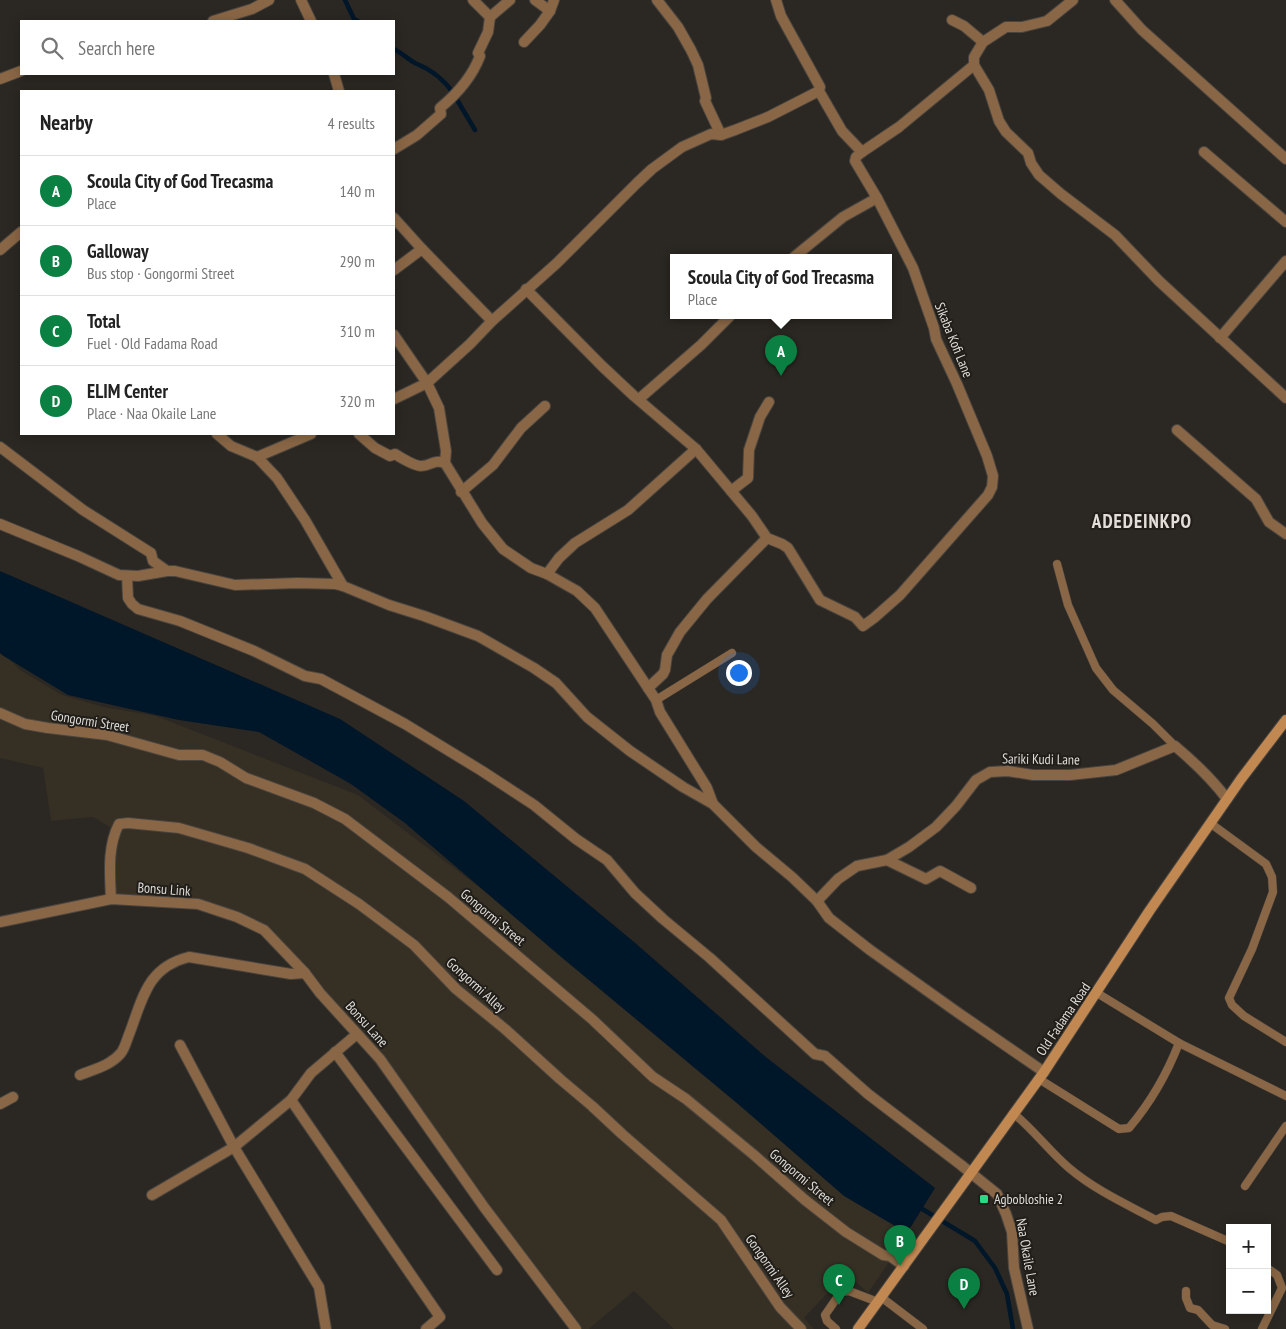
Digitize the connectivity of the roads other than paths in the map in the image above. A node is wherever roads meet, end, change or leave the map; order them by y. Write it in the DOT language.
graph roads {
  1 [pos="268,0"];
  2 [pos="300,0"];
  3 [pos="473,0"];
  4 [pos="510,0"];
  5 [pos="535,0"];
  6 [pos="554,0"];
  7 [pos="657,0"];
  8 [pos="776,0"];
  9 [pos="1073,0"];
  10 [pos="1115,0"];
  11 [pos="550,11"];
  12 [pos="490,17"];
  13 [pos="216,20"];
  14 [pos="310,20"];
  15 [pos="952,20"];
  16 [pos="524,42"];
  17 [pos="983,42"];
  18 [pos="974,65"];
  19 [pos="20,71"];
  20 [pos="334,75"];
  21 [pos="0,79"];
  22 [pos="339,90"];
  23 [pos="819,91"];
  24 [pos="721,135"];
  25 [pos="395,148"];
  26 [pos="862,152"];
  27 [pos="1204,152"];
  28 [pos="1286,159"];
  29 [pos="877,198"];
  30 [pos="395,219"];
  31 [pos="1286,222"];
  32 [pos="20,236"];
  33 [pos="422,249"];
  34 [pos="0,250"];
  35 [pos="798,254"];
  36 [pos="1286,261"];
  37 [pos="395,269"];
  38 [pos="526,289"];
  39 [pos="727,319"];
  40 [pos="492,321"];
  41 [pos="395,337"];
  42 [pos="1220,338"];
  43 [pos="427,383"];
  44 [pos="1286,398"];
  45 [pos="395,399"];
  46 [pos="639,399"];
  47 [pos="769,402"];
  48 [pos="545,406"];
  49 [pos="1177,430"];
  50 [pos="218,435"];
  51 [pos="309,435"];
  52 [pos="360,435"];
  53 [pos="0,447"];
  54 [pos="696,449"];
  55 [pos="257,457"];
  56 [pos="445,463"];
  57 [pos="731,490"];
  58 [pos="461,492"];
  59 [pos="0,524"];
  60 [pos="1286,534"];
  61 [pos="766,538"];
  62 [pos="1057,564"];
  63 [pos="167,571"];
  64 [pos="547,574"];
  65 [pos="127,576"];
  66 [pos="343,586"];
  67 [pos="732,654"];
  68 [pos="648,688"];
  69 [pos="656,700"];
  70 [pos="0,712"];
  71 [pos="1286,720"];
  72 [pos="1175,746"];
  73 [pos="1227,799"];
  74 [pos="713,804"];
  75 [pos="1210,823"];
  76 [pos="887,860"];
  77 [pos="971,888"];
  78 [pos="111,899"];
  79 [pos="817,901"];
  80 [pos="0,922"];
  81 [pos="305,973"];
  82 [pos="1097,993"];
  83 [pos="357,1034"];
  84 [pos="1286,1042"];
  85 [pos="1179,1043"];
  86 [pos="180,1045"];
  87 [pos="335,1052"];
  88 [pos="80,1075"];
  89 [pos="1042,1076"];
  90 [pos="1286,1096"];
  91 [pos="13,1097"];
  92 [pos="291,1100"];
  93 [pos="0,1104"];
  94 [pos="1013,1113"];
  95 [pos="1286,1126"];
  96 [pos="234,1147"];
  97 [pos="970,1174"];
  98 [pos="1245,1186"];
  99 [pos="152,1195"];
  100 [pos="1226,1240"];
  101 [pos="904,1266"];
  102 [pos="1268,1269"];
  103 [pos="497,1270"];
  104 [pos="1186,1291"];
  105 [pos="880,1299"];
  106 [pos="326,1329"];
  107 [pos="426,1329"];
  108 [pos="576,1329"];
  109 [pos="801,1329"];
  110 [pos="836,1329"];
  111 [pos="858,1329"];
  112 [pos="923,1329"];
  113 [pos="1028,1329"];
  114 [pos="1225,1329"];
  115 [pos="1262,1329"];
  1 -- 13 [label="street"];
  2 -- 14 [label="street"];
  3 -- 12 [label="street"];
  4 -- 12 [label="street"];
  5 -- 11 [label="street"];
  6 -- 11 [label="street"];
  7 -- 24 [label="street"];
  8 -- 23 [label="street"];
  9 -- 17 [label="street"];
  10 -- 28 [label="street"];
  11 -- 16 [label="street"];
  12 -- 25 [label="street"];
  15 -- 17 [label="street"];
  17 -- 18 [label="street"];
  18 -- 26 [label="street"];
  18 -- 42 [label="street"];
  19 -- 21 [label="street"];
  20 -- 22 [label="street"];
  23 -- 24 [label="street"];
  23 -- 26 [label="street"];
  24 -- 38 [label="street"];
  26 -- 29 [label="street, Sikaba Kofi Lane"];
  27 -- 31 [label="street"];
  29 -- 35 [label="street"];
  29 -- 61 [label="street, Sikaba Kofi Lane"];
  30 -- 33 [label="street"];
  32 -- 34 [label="street"];
  33 -- 37 [label="street"];
  33 -- 40 [label="street"];
  36 -- 42 [label="street"];
  38 -- 40 [label="street"];
  38 -- 46 [label="street"];
  39 -- 46 [label="street"];
  40 -- 43 [label="street"];
  41 -- 43 [label="street"];
  42 -- 44 [label="street"];
  43 -- 45 [label="street"];
  43 -- 56 [label="street"];
  46 -- 54 [label="street"];
  47 -- 57 [label="street"];
  48 -- 58 [label="street"];
  49 -- 60 [label="street"];
  50 -- 55 [label="street"];
  51 -- 55 [label="street"];
  52 -- 56 [label="street"];
  53 -- 63 [label="street"];
  54 -- 57 [label="street"];
  54 -- 64 [label="street"];
  55 -- 66 [label="street"];
  56 -- 58 [label="street"];
  57 -- 61 [label="street"];
  58 -- 64 [label="street"];
  59 -- 65 [label="street"];
  61 -- 68 [label="street"];
  62 -- 72 [label="lane"];
  63 -- 65 [label="street"];
  63 -- 66 [label="street"];
  64 -- 68 [label="street"];
  65 -- 97 [label="street, Naa Okaile Lane"];
  66 -- 74 [label="street"];
  67 -- 69 [label="lane"];
  68 -- 69 [label="street"];
  69 -- 74 [label="street"];
  70 -- 101 [label="street, Gongormi Street"];
  71 -- 73 [label="street, Old Fadama Road"];
  72 -- 73 [label="street"];
  72 -- 76 [label="street, Sariki Kudi Lane"];
  73 -- 75 [label="street, Old Fadama Road"];
  74 -- 79 [label="street"];
  75 -- 82 [label="street, Old Fadama Road"];
  75 -- 84 [label="lane"];
  76 -- 77 [label="street"];
  76 -- 79 [label="street, Sariki Kudi Lane"];
  78 -- 80 [label="street, Bonsu Link"];
  78 -- 81 [label="street, Bonsu Link"];
  78 -- 109 [label="street, Gongormi Alley"];
  79 -- 89 [label="street"];
  81 -- 83 [label="street, Bonsu Lane"];
  81 -- 88 [label="street"];
  82 -- 85 [label="lane"];
  82 -- 89 [label="street, Old Fadama Road"];
  83 -- 87 [label="street"];
  83 -- 108 [label="street, Bonsu Lane"];
  85 -- 89 [label="lane"];
  85 -- 90 [label="lane"];
  86 -- 96 [label="street"];
  87 -- 92 [label="street"];
  87 -- 103 [label="street"];
  89 -- 94 [label="street, Old Fadama Road"];
  91 -- 93 [label="street"];
  92 -- 96 [label="street"];
  92 -- 107 [label="street"];
  94 -- 97 [label="street, Old Fadama Road"];
  94 -- 100 [label="lane"];
  95 -- 98 [label="lane"];
  96 -- 99 [label="street"];
  96 -- 106 [label="street"];
  97 -- 101 [label="street, Old Fadama Road"];
  97 -- 113 [label="street, Naa Okaile Lane"];
  101 -- 105 [label="street, Old Fadama Road"];
  102 -- 115 [label="lane"];
  104 -- 114 [label="lane"];
  105 -- 110 [label="lane"];
  105 -- 111 [label="street, Old Fadama Road"];
  105 -- 112 [label="lane"];
}
